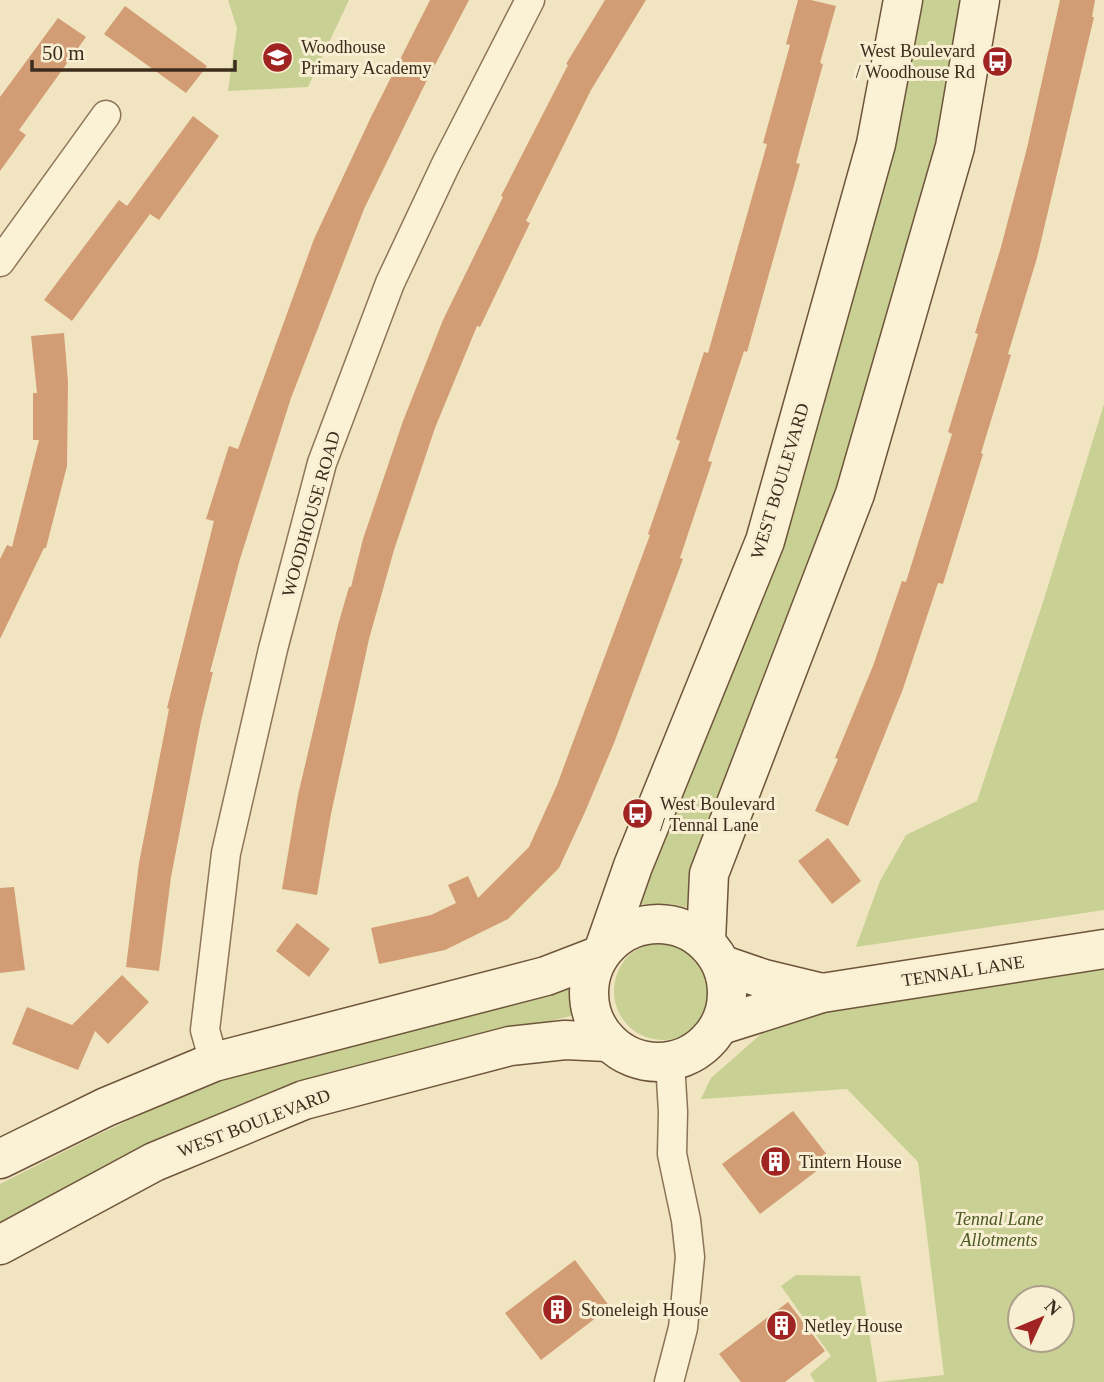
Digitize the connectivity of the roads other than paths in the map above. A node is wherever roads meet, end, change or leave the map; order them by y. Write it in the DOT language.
graph roads {
  1 [pos="530,0"];
  2 [pos="903,0"];
  3 [pos="981,0"];
  4 [pos="106,115"];
  5 [pos="0,262"];
  6 [pos="1104,949"];
  7 [pos="601,951"];
  8 [pos="714,953"];
  9 [pos="822,993"];
  10 [pos="721,1025"];
  11 [pos="608,1042"];
  12 [pos="214,1062"];
  13 [pos="670,1062"];
  14 [pos="0,1159"];
  15 [pos="0,1245"];
  16 [pos="669,1382"];
  1 -- 12 [label="street, WOODHOUSE ROAD"];
  2 -- 7 [label="main road, WEST BOULEVARD"];
  3 -- 8 [label="main road"];
  4 -- 5 [label="street"];
  6 -- 9 [label="main road, TENNAL LANE"];
  7 -- 8 [label="main road"];
  7 -- 11 [label="main road"];
  7 -- 12 [label="main road"];
  8 -- 9 [label="main road, TENNAL LANE"];
  8 -- 10 [label="main road"];
  9 -- 10 [label="main road, TENNAL LANE"];
  10 -- 13 [label="main road"];
  11 -- 13 [label="main road"];
  11 -- 15 [label="main road, WEST BOULEVARD"];
  12 -- 14 [label="main road"];
  13 -- 16 [label="street"];
}
